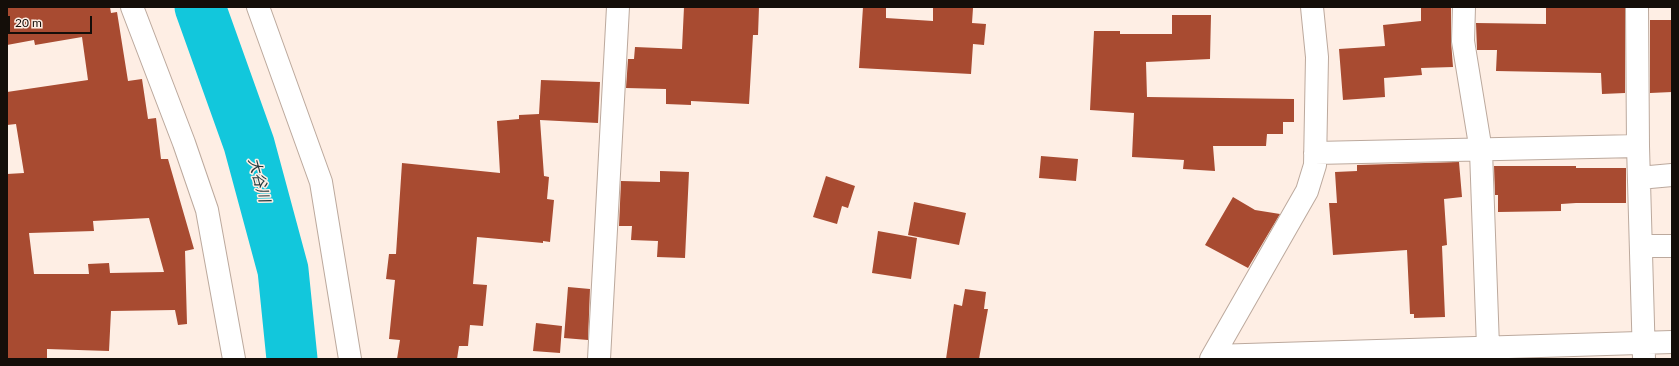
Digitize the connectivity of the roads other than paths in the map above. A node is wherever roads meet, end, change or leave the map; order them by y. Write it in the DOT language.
graph roads {
  1 [pos="132,7"];
  2 [pos="258,7"];
  3 [pos="618,7"];
  4 [pos="1312,7"];
  5 [pos="1464,7"];
  6 [pos="1637,7"];
  7 [pos="1638,146"];
  8 [pos="1481,151"];
  9 [pos="1315,152"];
  10 [pos="1672,175"];
  11 [pos="1639,178"];
  12 [pos="1641,246"];
  13 [pos="1672,246"];
  14 [pos="1672,342"];
  15 [pos="1488,347"];
  16 [pos="1644,351"];
  17 [pos="1212,358"];
  18 [pos="234,359"];
  19 [pos="350,359"];
  20 [pos="599,359"];
  1 -- 18 [label="street"];
  2 -- 19 [label="street"];
  3 -- 20 [label="street"];
  4 -- 9 [label="street"];
  5 -- 8 [label="street"];
  6 -- 7 [label="street"];
  7 -- 8 [label="street"];
  7 -- 11 [label="street"];
  8 -- 9 [label="street"];
  8 -- 15 [label="street"];
  9 -- 17 [label="street"];
  10 -- 11 [label="street"];
  11 -- 12 [label="street"];
  12 -- 13 [label="street"];
  12 -- 16 [label="street"];
  14 -- 16 [label="street"];
  15 -- 16 [label="street"];
  15 -- 17 [label="street"];
}
